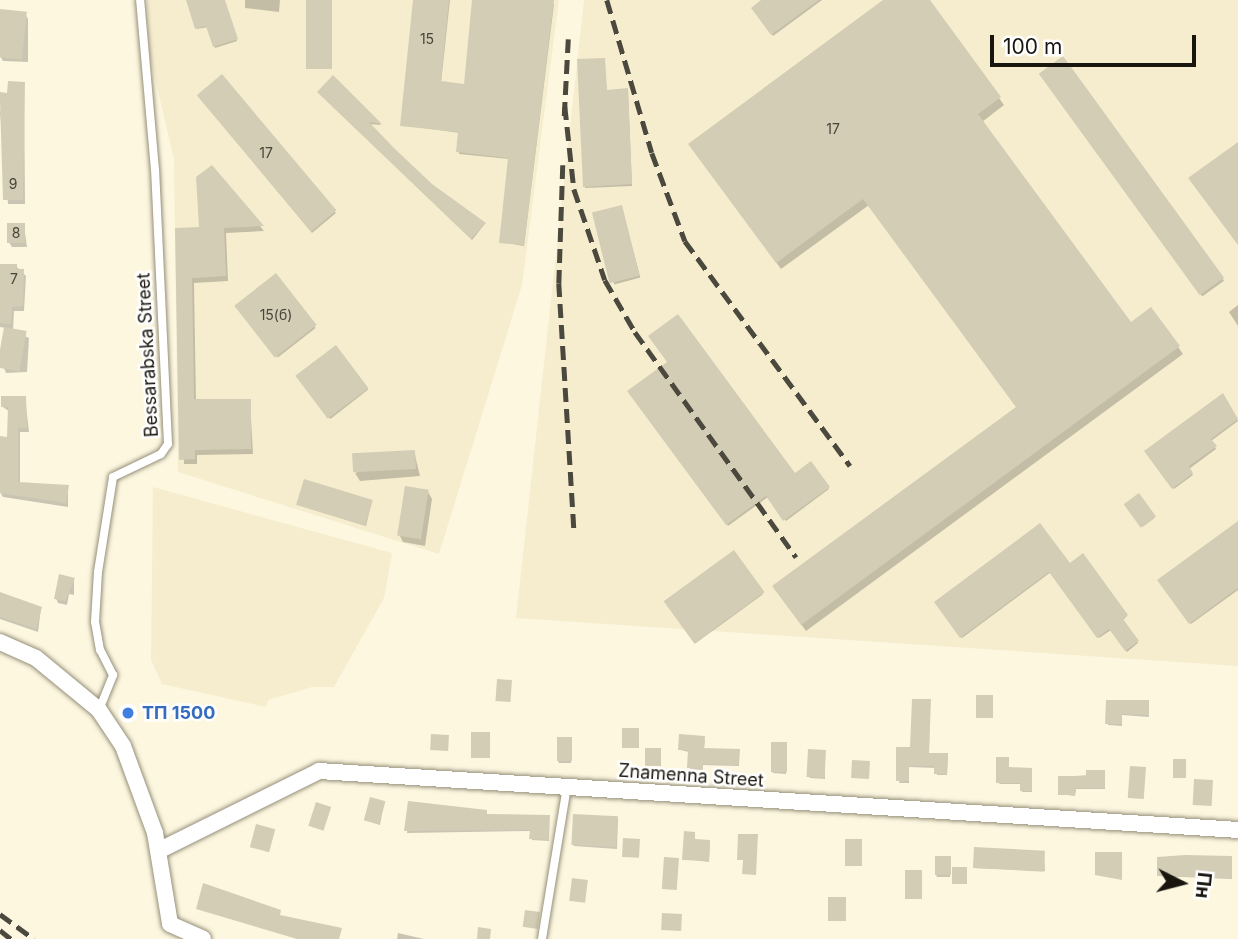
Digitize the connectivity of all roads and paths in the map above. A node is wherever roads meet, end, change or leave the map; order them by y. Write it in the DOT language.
graph roads {
  1 [pos="140,0"];
  2 [pos="0,642"];
  3 [pos="99,710"];
  4 [pos="567,788"];
  5 [pos="1238,830"];
  6 [pos="160,850"];
  7 [pos="169,932"];
  8 [pos="203,939"];
  9 [pos="542,939"];
  1 -- 3 [label="lane, Bessarabska Street"];
  2 -- 3 [label="street"];
  3 -- 6 [label="street"];
  4 -- 5 [label="street, Znamenna Street"];
  4 -- 6 [label="street, Znamenna Street"];
  4 -- 9 [label="lane"];
  6 -- 7 [label="street"];
  7 -- 8 [label="street"];
}
